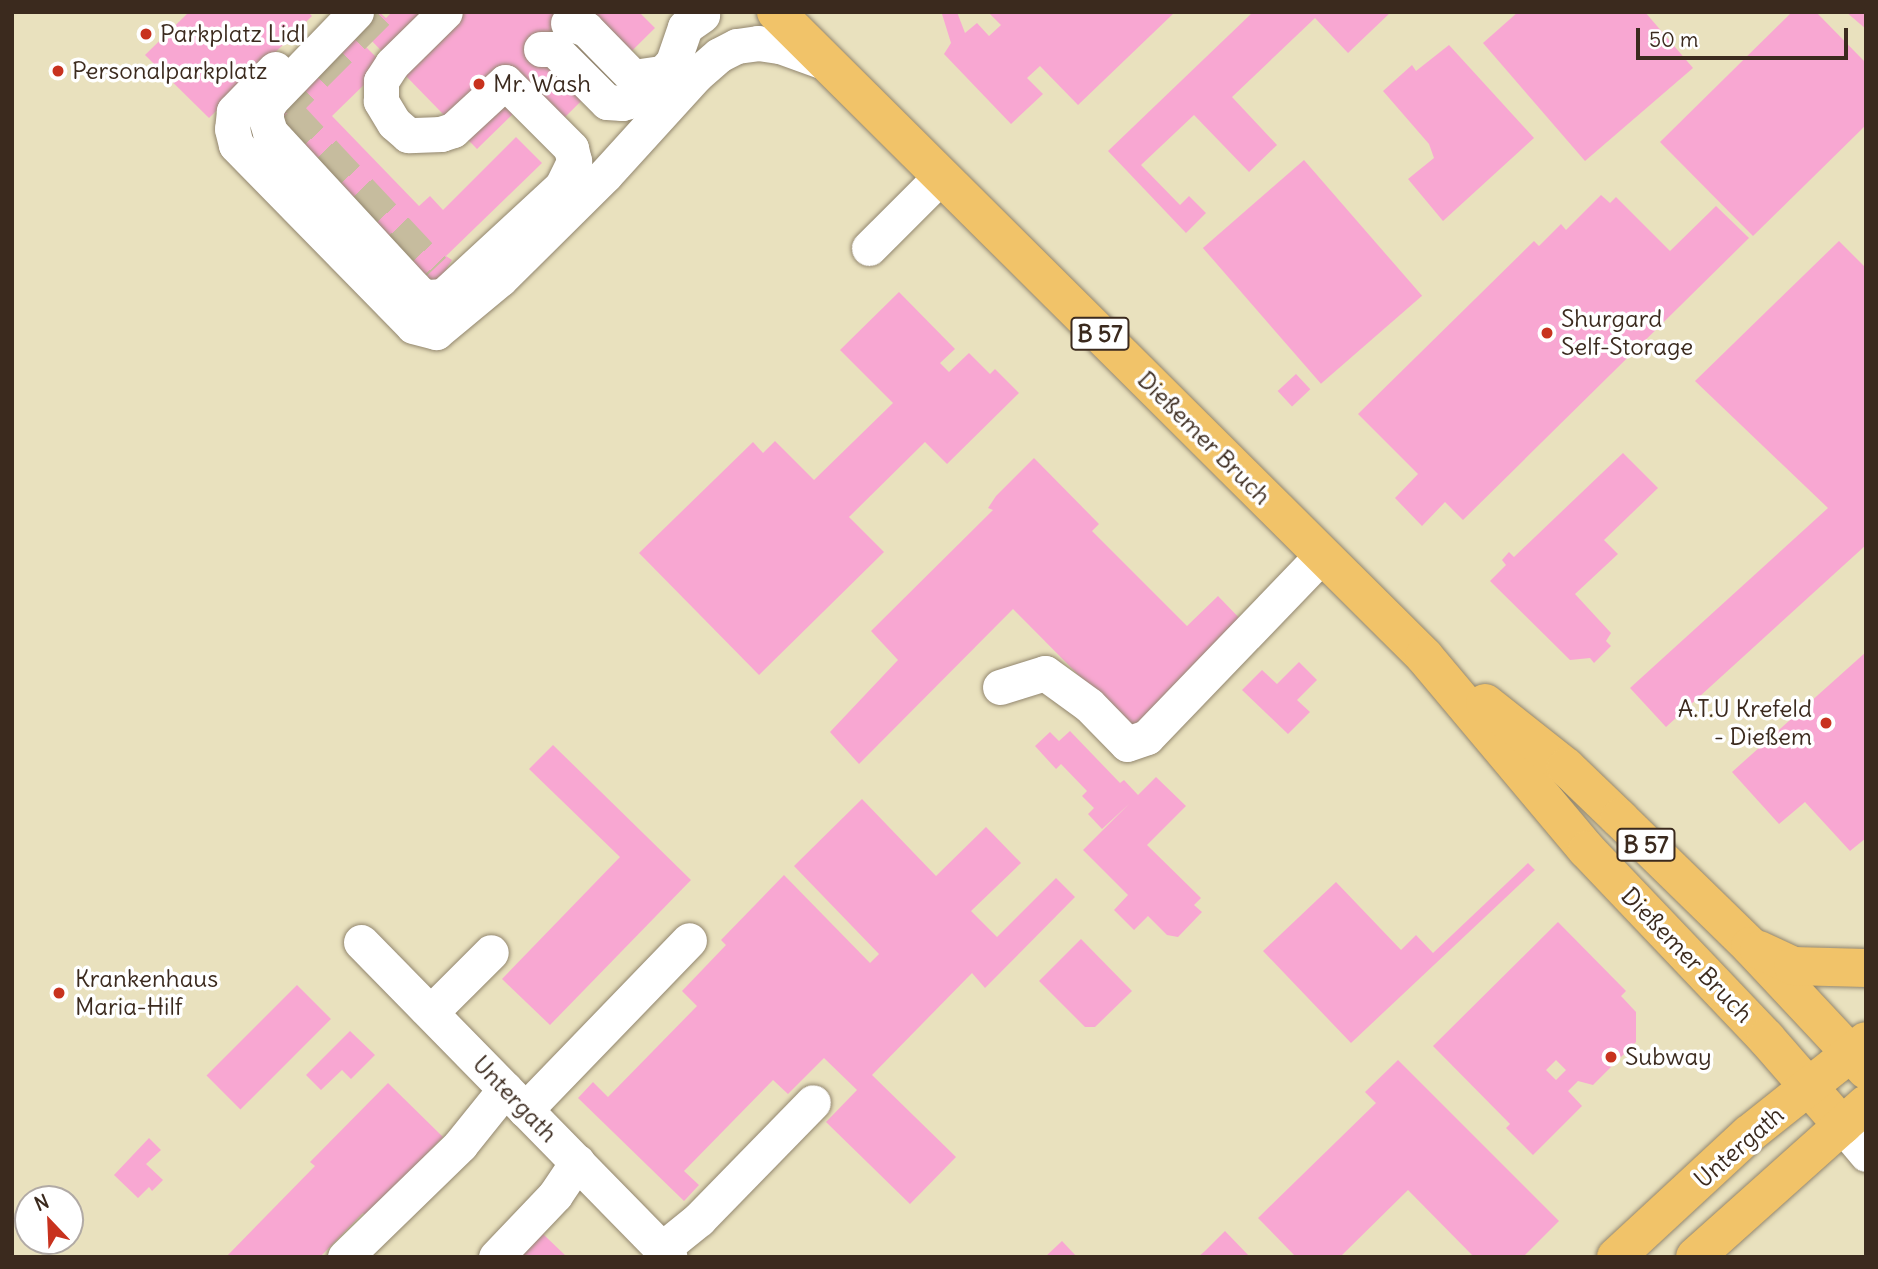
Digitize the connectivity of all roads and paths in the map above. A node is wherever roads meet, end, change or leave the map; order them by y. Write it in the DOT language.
graph roads {
  1 [pos="332,12"];
  2 [pos="356,12"];
  3 [pos="445,12"];
  4 [pos="776,12"];
  5 [pos="693,13"];
  6 [pos="558,34"];
  7 [pos="827,63"];
  8 [pos="653,80"];
  9 [pos="573,168"];
  10 [pos="941,176"];
  11 [pos="869,247"];
  12 [pos="433,269"];
  13 [pos="1322,555"];
  14 [pos="1424,656"];
  15 [pos="1000,687"];
  16 [pos="689,940"];
  17 [pos="361,942"];
  18 [pos="1750,946"];
  19 [pos="491,952"];
  20 [pos="1866,968"];
  21 [pos="426,1008"];
  22 [pos="1861,1055"];
  23 [pos="1809,1088"];
  24 [pos="515,1100"];
  25 [pos="813,1102"];
  26 [pos="1854,1115"];
  27 [pos="1866,1154"];
  28 [pos="577,1162"];
  29 [pos="666,1253"];
  30 [pos="345,1257"];
  31 [pos="496,1257"];
  32 [pos="1616,1257"];
  33 [pos="1695,1257"];
  1 -- 7 [label="street"];
  2 -- 9 [label="street"];
  3 -- 6 [label="street"];
  4 -- 7 [label="main road, Dießemer Bruch / B 57"];
  5 -- 8 [label="street"];
  6 -- 8 [label="street"];
  6 -- 8 [label="street"];
  6 -- 9 [label="street"];
  7 -- 10 [label="main road, Dießemer Bruch / B 57"];
  9 -- 12 [label="street"];
  10 -- 11 [label="street"];
  10 -- 13 [label="main road, Dießemer Bruch / B 57"];
  13 -- 14 [label="main road, Dießemer Bruch / B 57"];
  13 -- 15 [label="street"];
  14 -- 18 [label="main road, Dießemer Bruch / B 57"];
  14 -- 23 [label="main road, Dießemer Bruch / B 57"];
  16 -- 24 [label="street"];
  17 -- 21 [label="street, Untergath"];
  18 -- 20 [label="main road"];
  18 -- 22 [label="main road, Dießemer Bruch / B 57"];
  19 -- 21 [label="street"];
  21 -- 24 [label="street, Untergath"];
  22 -- 23 [label="main road, Untergath / B 57"];
  23 -- 26 [label="main road, Dießemer Bruch / B 57"];
  23 -- 32 [label="main road, Untergath / B 57"];
  24 -- 28 [label="street, Untergath"];
  24 -- 30 [label="street"];
  25 -- 29 [label="street"];
  26 -- 27 [label="street"];
  26 -- 33 [label="main road, Untergath"];
  28 -- 29 [label="street, Untergath"];
  28 -- 31 [label="street"];
}
